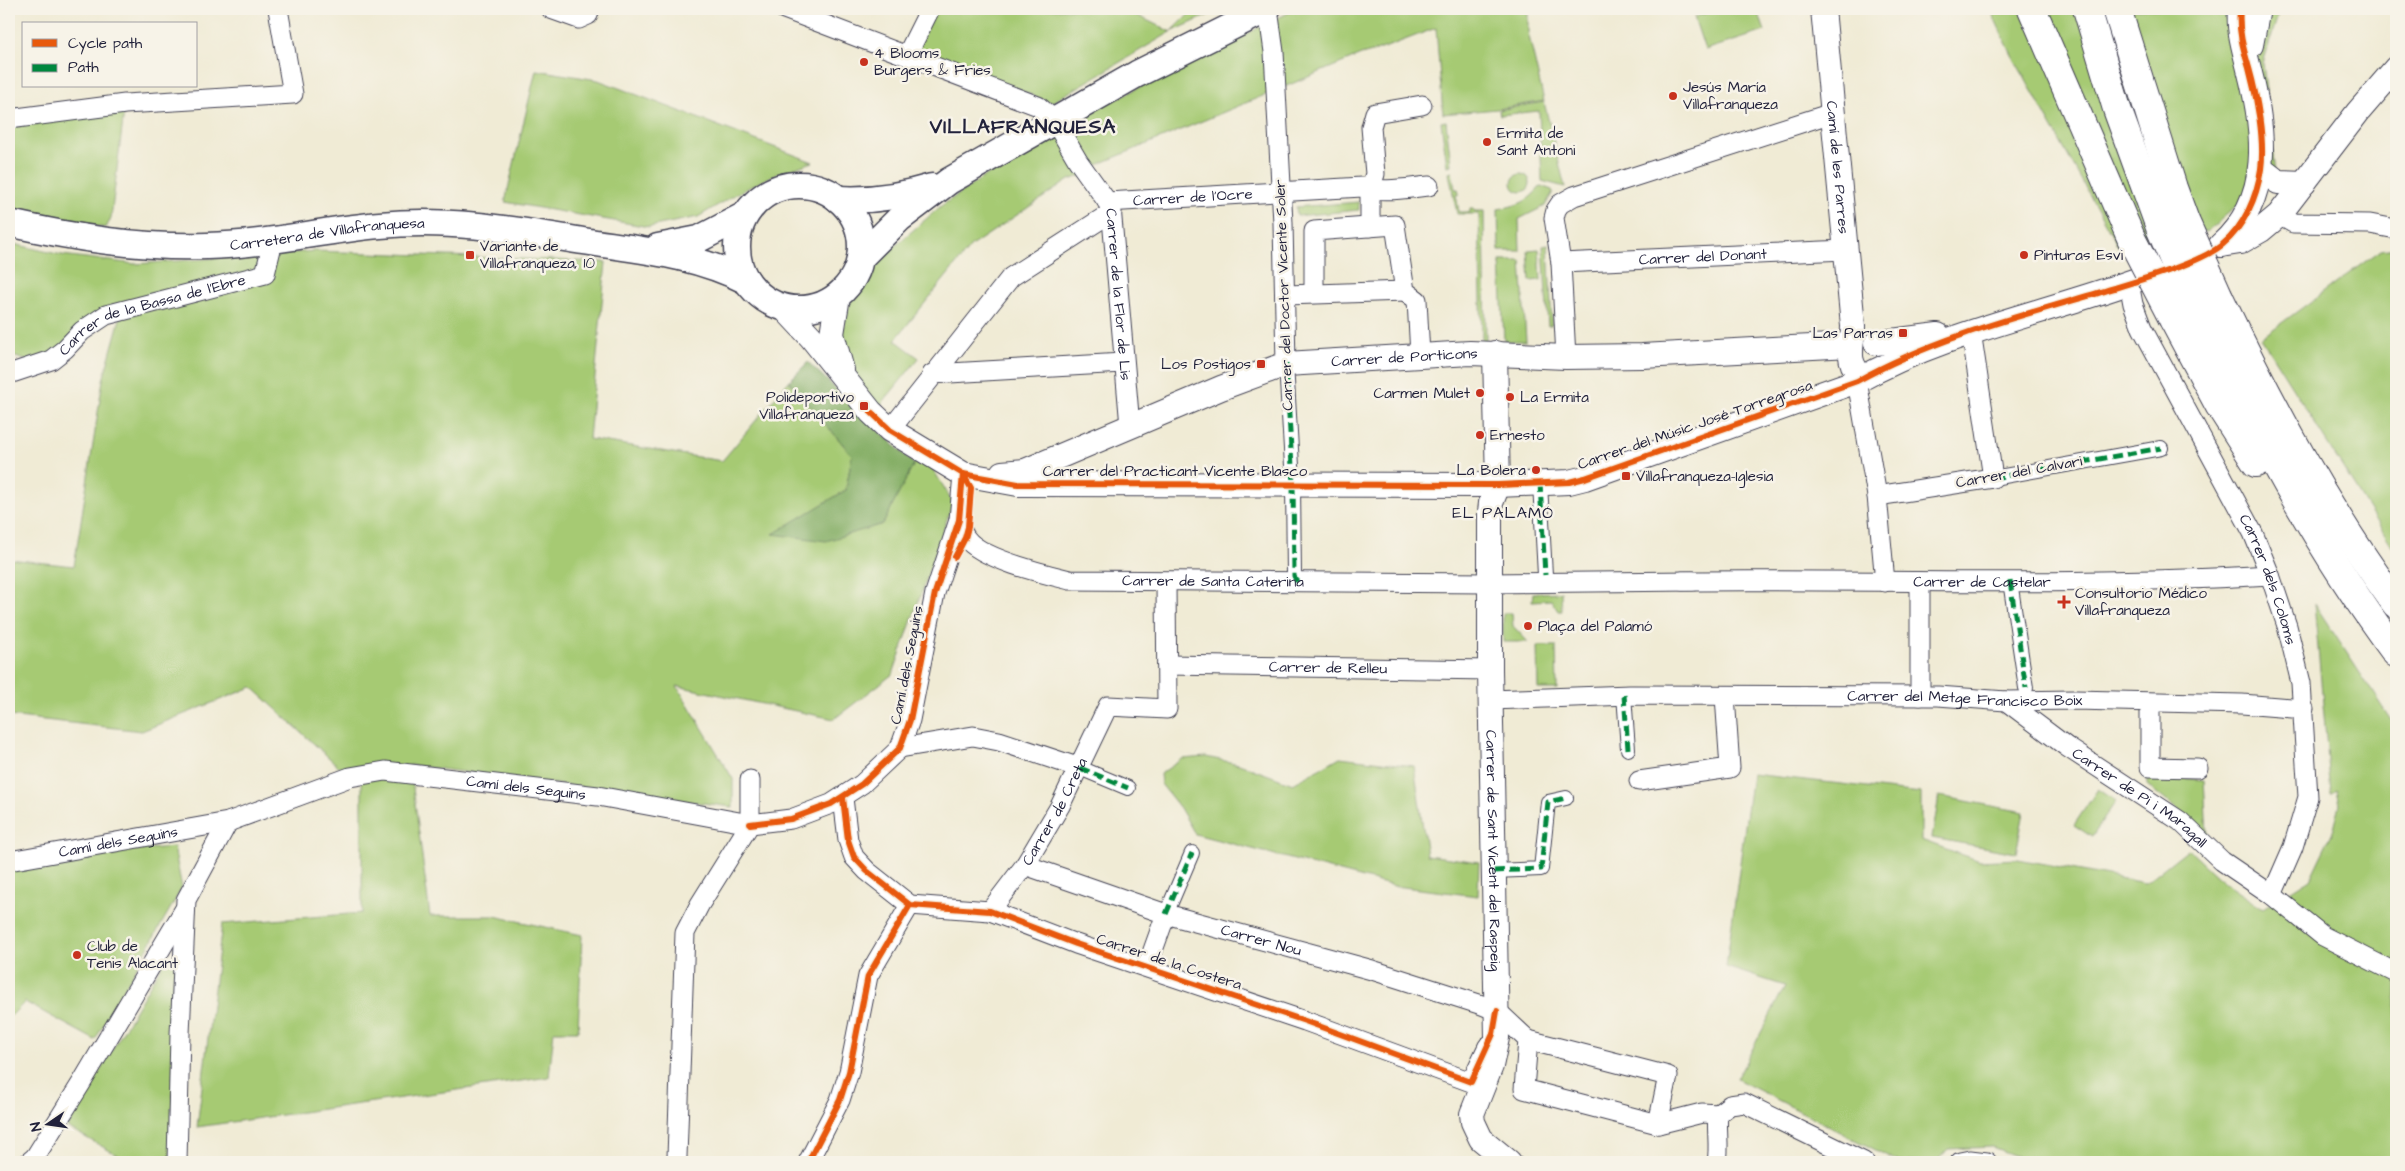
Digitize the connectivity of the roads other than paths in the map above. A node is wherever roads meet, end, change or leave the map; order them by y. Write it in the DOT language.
graph roads {
  1 [pos="278,9"];
  2 [pos="551,9"];
  3 [pos="590,9"];
  4 [pos="784,9"];
  5 [pos="930,9"];
  6 [pos="1268,9"];
  7 [pos="1823,9"];
  8 [pos="2032,9"];
  9 [pos="2087,9"];
  10 [pos="2117,9"];
  11 [pos="2240,9"];
  12 [pos="2258,9"];
  13 [pos="908,55"];
  14 [pos="2396,68"];
  15 [pos="2249,70"];
  16 [pos="1422,105"];
  17 [pos="1832,113"];
  18 [pos="9,120"];
  19 [pos="1054,120"];
  20 [pos="2261,169"];
  21 [pos="949,181"];
  22 [pos="2304,183"];
  23 [pos="1429,186"];
  24 [pos="1370,190"];
  25 [pos="1281,193"];
  26 [pos="838,199"];
  27 [pos="1109,207"];
  28 [pos="745,215"];
  29 [pos="2279,215"];
  30 [pos="9,223"];
  31 [pos="2173,225"];
  32 [pos="1370,227"];
  33 [pos="2396,229"];
  34 [pos="272,241"];
  35 [pos="646,249"];
  36 [pos="1845,250"];
  37 [pos="860,258"];
  38 [pos="1561,263"];
  39 [pos="747,281"];
  40 [pos="2136,281"];
  41 [pos="1405,291"];
  42 [pos="1314,294"];
  43 [pos="1286,295"];
  44 [pos="838,296"];
  45 [pos="784,308"];
  46 [pos="2195,308"];
  47 [pos="1968,332"];
  48 [pos="1860,338"];
  49 [pos="1494,353"];
  50 [pos="1420,355"];
  51 [pos="1566,357"];
  52 [pos="1124,363"];
  53 [pos="1286,364"];
  54 [pos="9,374"];
  55 [pos="932,374"];
  56 [pos="1867,375"];
  57 [pos="846,379"];
  58 [pos="1130,426"];
  59 [pos="890,430"];
  60 [pos="2161,448"];
  61 [pos="1058,456"];
  62 [pos="972,475"];
  63 [pos="1993,478"];
  64 [pos="1063,483"];
  65 [pos="1293,483"];
  66 [pos="1540,483"];
  67 [pos="1498,485"];
  68 [pos="1877,496"];
  69 [pos="959,520"];
  70 [pos="976,547"];
  71 [pos="945,563"];
  72 [pos="2270,575"];
  73 [pos="1553,578"];
  74 [pos="2010,580"];
  75 [pos="1166,582"];
  76 [pos="1297,582"];
  77 [pos="1884,582"];
  78 [pos="1920,582"];
  79 [pos="1490,584"];
  80 [pos="2396,604"];
  81 [pos="2396,653"];
  82 [pos="1167,665"];
  83 [pos="1490,670"];
  84 [pos="2026,688"];
  85 [pos="1624,695"];
  86 [pos="1725,696"];
  87 [pos="1920,696"];
  88 [pos="1491,700"];
  89 [pos="2006,701"];
  90 [pos="2150,702"];
  91 [pos="2304,709"];
  92 [pos="910,720"];
  93 [pos="932,742"];
  94 [pos="900,748"];
  95 [pos="1628,749"];
  96 [pos="1080,768"];
  97 [pos="2198,768"];
  98 [pos="750,780"];
  99 [pos="1639,781"];
  100 [pos="1128,788"];
  101 [pos="843,798"];
  102 [pos="1566,798"];
  103 [pos="228,822"];
  104 [pos="750,824"];
  105 [pos="1192,853"];
  106 [pos="9,861"];
  107 [pos="1024,865"];
  108 [pos="1494,872"];
  109 [pos="2272,895"];
  110 [pos="910,905"];
  111 [pos="185,907"];
  112 [pos="990,911"];
  113 [pos="1166,914"];
  114 [pos="1147,967"];
  115 [pos="2396,973"];
  116 [pos="1497,1011"];
  117 [pos="1528,1040"];
  118 [pos="1718,1114"];
  119 [pos="1658,1124"];
  120 [pos="676,1157"];
  121 [pos="29,1162"];
  122 [pos="177,1162"];
  123 [pos="808,1162"];
  124 [pos="1509,1162"];
  125 [pos="1717,1162"];
  126 [pos="1864,1162"];
  127 [pos="1960,1162"];
  128 [pos="1988,1162"];
  1 -- 18 [label="street"];
  2 -- 3 [label="street"];
  4 -- 13 [label="street"];
  5 -- 13 [label="street"];
  6 -- 19 [label="main road"];
  6 -- 25 [label="street, Carrer del Doctor Vicente Soler"];
  7 -- 17 [label="street, Camí de les Parres"];
  8 -- 46 [label="highway, bridge"];
  9 -- 31 [label="highway"];
  10 -- 31 [label="highway"];
  11 -- 15 [label="street"];
  12 -- 15 [label="street"];
  13 -- 19 [label="street"];
  14 -- 22 [label="street"];
  15 -- 20 [label="street"];
  16 -- 24 [label="street"];
  17 -- 36 [label="street, Camí de les Parres"];
  17 -- 38 [label="street"];
  19 -- 21 [label="main road"];
  19 -- 27 [label="street, Carrer de la Flor de Lis"];
  20 -- 22 [label="street"];
  20 -- 29 [label="street"];
  21 -- 26 [label="main road"];
  21 -- 37 [label="main road"];
  22 -- 29 [label="street"];
  23 -- 24 [label="street, Carrer de l'Ocre"];
  24 -- 25 [label="street, Carrer de l'Ocre"];
  24 -- 32 [label="street"];
  25 -- 27 [label="street, Carrer de l'Ocre"];
  25 -- 43 [label="street, Carrer del Doctor Vicente Soler"];
  26 -- 28 [label="main road"];
  26 -- 37 [label="main road"];
  27 -- 52 [label="street, Carrer de la Flor de Lis"];
  27 -- 55 [label="street, Carrer de l'Ocre"];
  28 -- 35 [label="main road, Carretera de Villafranquesa"];
  28 -- 39 [label="main road"];
  29 -- 33 [label="street"];
  30 -- 34 [label="main road, Carretera de Villafranquesa"];
  31 -- 46 [label="highway, bridge"];
  32 -- 41 [label="street"];
  32 -- 42 [label="street"];
  34 -- 35 [label="main road, Carretera de Villafranquesa"];
  34 -- 54 [label="street, Carrer de la Bassa de l'Ebre"];
  35 -- 39 [label="main road, Carretera de Villafranquesa"];
  36 -- 38 [label="street, Carrer del Donant"];
  36 -- 48 [label="street, Camí de les Parres"];
  37 -- 44 [label="main road"];
  38 -- 51 [label="street"];
  39 -- 45 [label="main road"];
  40 -- 47 [label="street, Carrer del Músic José Torregrosa"];
  40 -- 72 [label="street, Carrer dels Coloms"];
  41 -- 42 [label="street"];
  41 -- 50 [label="street"];
  42 -- 43 [label="street"];
  43 -- 53 [label="street, Carrer del Doctor Vicente Soler"];
  44 -- 45 [label="main road"];
  44 -- 57 [label="street, Carrer del Practicant Vicente Blasco"];
  45 -- 57 [label="street, Carrer del Practicant Vicente Blasco"];
  46 -- 80 [label="highway"];
  46 -- 81 [label="highway"];
  47 -- 48 [label="street, Carrer del Músic José Torregrosa"];
  47 -- 56 [label="street, Carrer del Músic José Torregrosa"];
  47 -- 63 [label="street"];
  48 -- 51 [label="street, Carrer de Porticons"];
  48 -- 56 [label="street, Camí de les Parres"];
  49 -- 50 [label="street, Carrer de Porticons"];
  49 -- 51 [label="street, Carrer de Porticons"];
  49 -- 67 [label="street, Carrer de Sant Vicent del Raspeig"];
  50 -- 53 [label="street, Carrer de Porticons"];
  52 -- 55 [label="street"];
  52 -- 58 [label="street, Carrer de la Flor de Lis"];
  53 -- 58 [label="street, Carrer de Porticons"];
  53 -- 65 [label="street, Carrer del Doctor Vicente Soler"];
  55 -- 59 [label="street, Carrer de l'Ocre"];
  56 -- 66 [label="street, Carrer del Músic José Torregrosa"];
  56 -- 68 [label="street"];
  57 -- 59 [label="street, Carrer del Practicant Vicente Blasco"];
  58 -- 61 [label="street, Carrer de Porticons"];
  59 -- 62 [label="street, Carrer del Practicant Vicente Blasco"];
  60 -- 63 [label="street, Carrer del Calvari"];
  61 -- 62 [label="street, Carrer de Porticons"];
  61 -- 64 [label="street"];
  62 -- 64 [label="street, Carrer del Practicant Vicente Blasco"];
  62 -- 69 [label="street, Camí dels Seguins"];
  63 -- 68 [label="street, Carrer del Calvari"];
  64 -- 65 [label="street, Carrer del Practicant Vicente Blasco"];
  65 -- 67 [label="street, Carrer del Practicant Vicente Blasco"];
  65 -- 76 [label="street, Carrer del Doctor Vicente Soler"];
  66 -- 67 [label="street, Carrer del Músic José Torregrosa"];
  66 -- 73 [label="street"];
  67 -- 79 [label="street, Carrer de Sant Vicent del Raspeig"];
  68 -- 77 [label="street"];
  69 -- 70 [label="street, Carrer de Santa Caterina"];
  69 -- 71 [label="street, Camí dels Seguins"];
  70 -- 71 [label="street"];
  70 -- 75 [label="street, Carrer de Santa Caterina"];
  71 -- 92 [label="street, Camí dels Seguins"];
  72 -- 74 [label="street, Carrer de Castelar"];
  72 -- 91 [label="street, Carrer dels Coloms"];
  73 -- 77 [label="street, Carrer de Castelar"];
  73 -- 79 [label="street, Carrer de Santa Caterina"];
  74 -- 78 [label="street, Carrer de Castelar"];
  74 -- 84 [label="street"];
  75 -- 76 [label="street, Carrer de Santa Caterina"];
  75 -- 82 [label="street"];
  76 -- 79 [label="street, Carrer de Santa Caterina"];
  77 -- 78 [label="street, Carrer de Castelar"];
  78 -- 87 [label="street"];
  79 -- 83 [label="street, Carrer de Sant Vicent del Raspeig"];
  82 -- 83 [label="street, Carrer de Relleu"];
  82 -- 96 [label="street, Carrer de Creta"];
  83 -- 88 [label="street, Carrer de Sant Vicent del Raspeig"];
  85 -- 86 [label="street, Carrer del Metge Francisco Boix"];
  85 -- 88 [label="street, Carrer del Metge Francisco Boix"];
  85 -- 95 [label="street"];
  86 -- 87 [label="street, Carrer del Metge Francisco Boix"];
  86 -- 99 [label="street"];
  87 -- 89 [label="street, Carrer del Metge Francisco Boix"];
  88 -- 108 [label="street, Carrer de Sant Vicent del Raspeig"];
  89 -- 90 [label="street, Carrer del Metge Francisco Boix"];
  89 -- 109 [label="street, Carrer de Pi i Maragall"];
  90 -- 91 [label="street, Carrer del Metge Francisco Boix"];
  90 -- 97 [label="street, Carrer de Pi i Maragall"];
  91 -- 109 [label="street, Carrer dels Coloms"];
  92 -- 93 [label="street"];
  92 -- 94 [label="street, Camí dels Seguins"];
  93 -- 94 [label="street"];
  93 -- 96 [label="street"];
  94 -- 101 [label="street, Camí dels Seguins"];
  96 -- 100 [label="street"];
  96 -- 107 [label="street, Carrer de Creta"];
  98 -- 104 [label="street"];
  101 -- 104 [label="street, Camí dels Seguins"];
  101 -- 110 [label="street"];
  102 -- 108 [label="street"];
  103 -- 104 [label="street, Camí dels Seguins"];
  103 -- 106 [label="street, Camí dels Seguins"];
  103 -- 111 [label="street"];
  104 -- 120 [label="street"];
  105 -- 113 [label="street"];
  107 -- 112 [label="street, Carrer de Creta"];
  107 -- 113 [label="street, Carrer Nou"];
  108 -- 116 [label="street, Carrer de Sant Vicent del Raspeig"];
  109 -- 115 [label="street, Carrer de Pi i Maragall"];
  110 -- 112 [label="street, Carrer de la Costera"];
  110 -- 123 [label="street"];
  111 -- 121 [label="street"];
  111 -- 122 [label="street"];
  112 -- 114 [label="street, Carrer de la Costera"];
  113 -- 114 [label="street"];
  113 -- 116 [label="street, Carrer Nou"];
  114 -- 116 [label="street, Carrer de la Costera"];
  116 -- 117 [label="street"];
  116 -- 124 [label="street, Carrer de Sant Vicent del Raspeig"];
  117 -- 119 [label="street"];
  117 -- 119 [label="street"];
  118 -- 119 [label="street"];
  118 -- 125 [label="street"];
  118 -- 126 [label="street"];
  127 -- 128 [label="street"];
}
